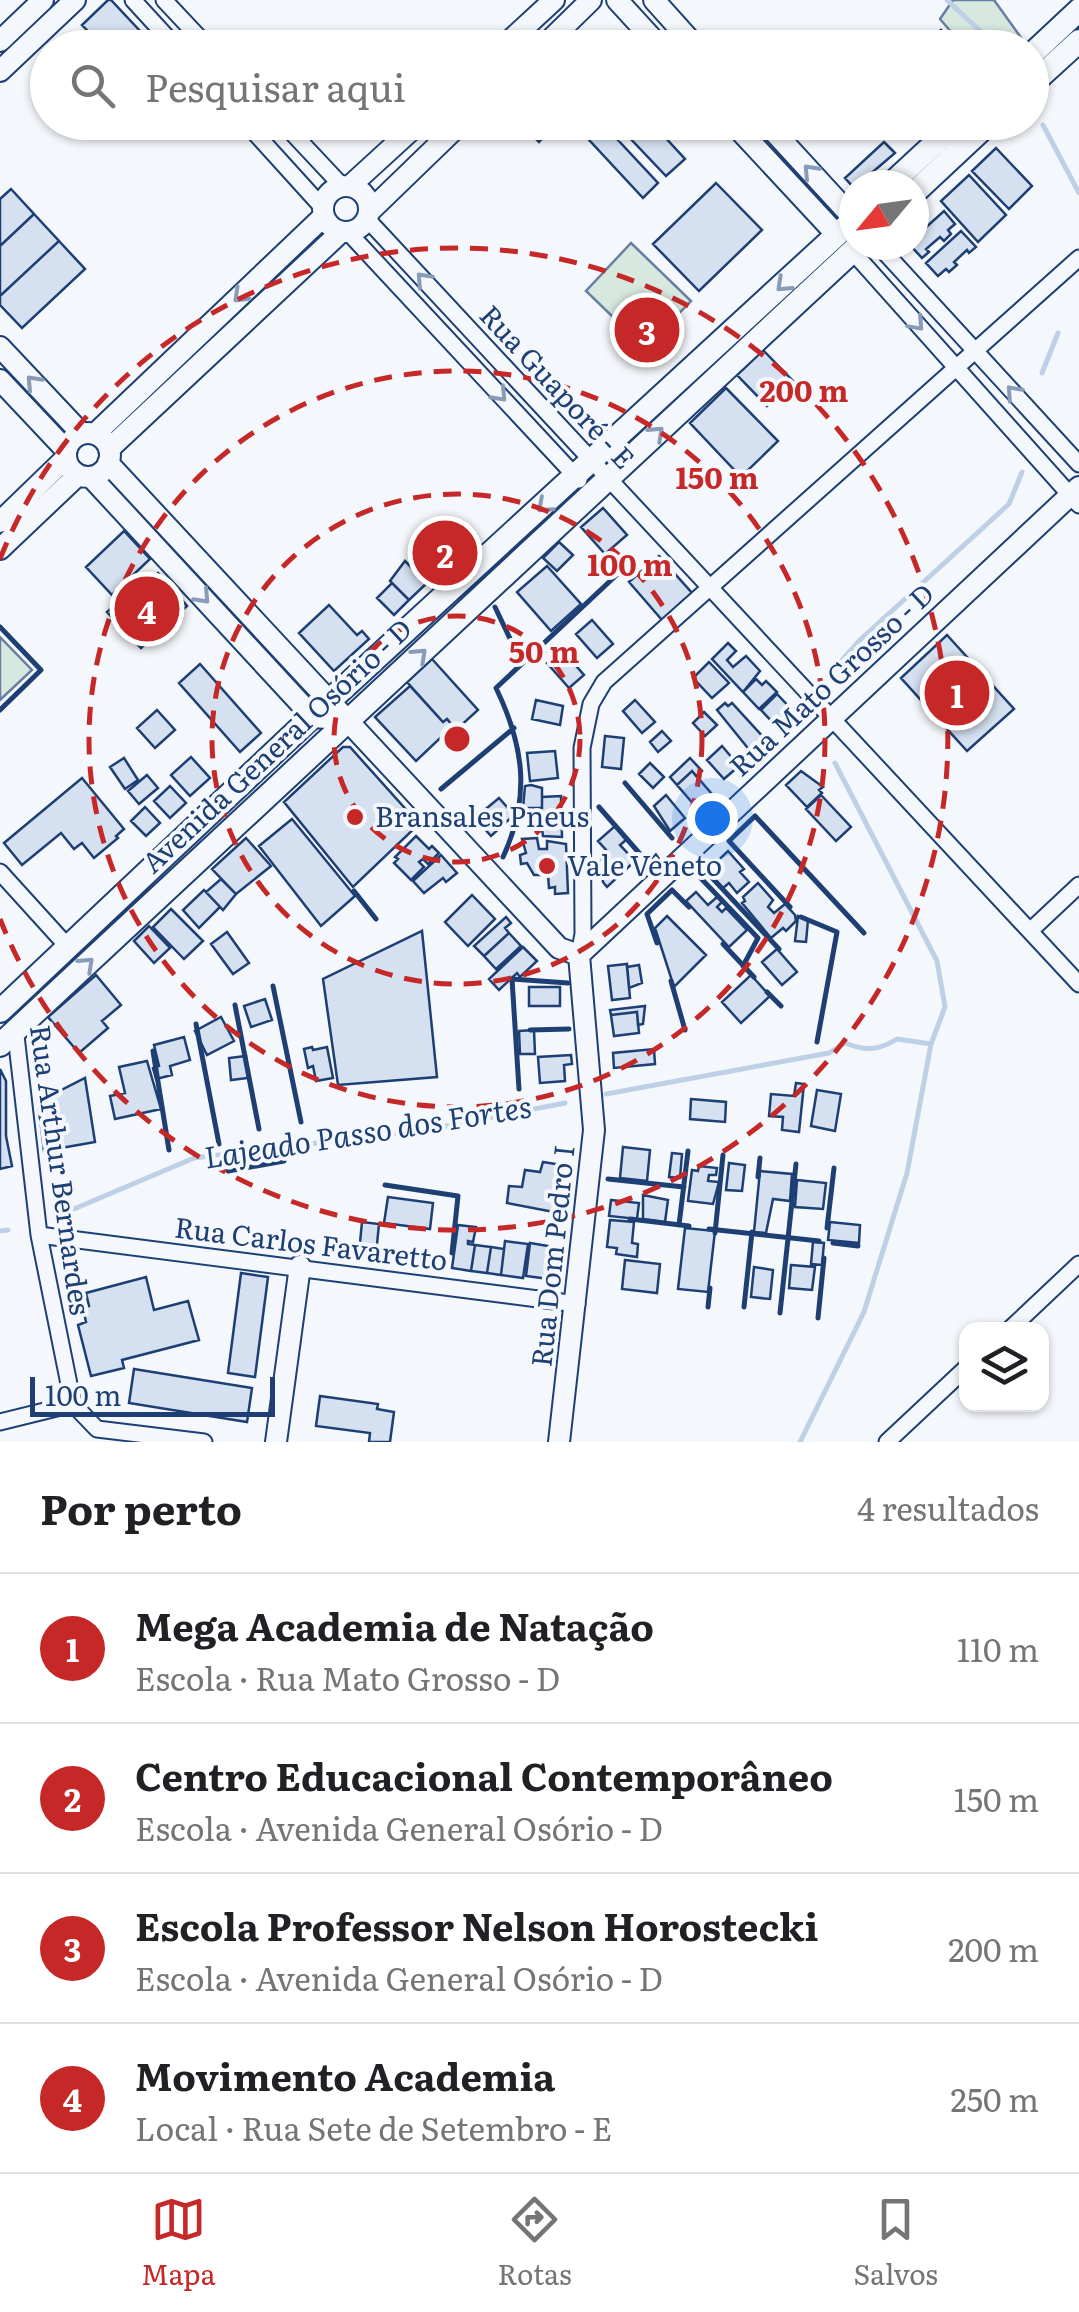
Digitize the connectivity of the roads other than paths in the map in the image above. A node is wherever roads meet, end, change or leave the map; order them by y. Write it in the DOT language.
graph roads {
  1 [pos="43,0"];
  2 [pos="75,0"];
  3 [pos="133,0"];
  4 [pos="164,0"];
  5 [pos="554,0"];
  6 [pos="591,0"];
  7 [pos="617,0"];
  8 [pos="654,0"];
  9 [pos="1079,10"];
  10 [pos="44,30"];
  11 [pos="160,30"];
  12 [pos="192,30"];
  13 [pos="522,30"];
  14 [pos="560,30"];
  15 [pos="644,30"];
  16 [pos="681,30"];
  17 [pos="1049,38"];
  18 [pos="1079,40"];
  19 [pos="0,41"];
  20 [pos="30,43"];
  21 [pos="1049,68"];
  22 [pos="0,72"];
  23 [pos="261,140"];
  24 [pos="300,140"];
  25 [pos="399,140"];
  26 [pos="444,140"];
  27 [pos="779,140"];
  28 [pos="939,140"];
  29 [pos="971,140"];
  30 [pos="750,142"];
  31 [pos="906,170"];
  32 [pos="929,179"];
  33 [pos="346,186"];
  34 [pos="323,212"];
  35 [pos="368,215"];
  36 [pos="839,222"];
  37 [pos="839,227"];
  38 [pos="344,232"];
  39 [pos="839,247"];
  40 [pos="1079,258"];
  41 [pos="869,260"];
  42 [pos="892,260"];
  43 [pos="0,347"];
  44 [pos="974,350"];
  45 [pos="956,367"];
  46 [pos="0,380"];
  47 [pos="98,445"];
  48 [pos="1079,464"];
  49 [pos="76,465"];
  50 [pos="592,478"];
  51 [pos="1076,496"];
  52 [pos="0,522"];
  53 [pos="0,549"];
  54 [pos="709,588"];
  55 [pos="322,709"];
  56 [pos="831,718"];
  57 [pos="348,721"];
  58 [pos="0,872"];
  59 [pos="1079,886"];
  60 [pos="1030,932"];
  61 [pos="68,947"];
  62 [pos="579,956"];
  63 [pos="1079,984"];
  64 [pos="4,1007"];
  65 [pos="8,1038"];
  66 [pos="38,1235"];
  67 [pos="1079,1264"];
  68 [pos="300,1266"];
  69 [pos="576,1304"];
  70 [pos="1017,1322"];
  71 [pos="959,1375"];
  72 [pos="73,1404"];
  73 [pos="0,1422"];
  74 [pos="100,1436"];
  75 [pos="204,1442"];
  76 [pos="276,1442"];
  77 [pos="558,1442"];
  78 [pos="887,1442"];
  1 -- 19 [label="street"];
  2 -- 10 [label="street"];
  3 -- 11 [label="street"];
  4 -- 12 [label="street"];
  5 -- 13 [label="street"];
  6 -- 14 [label="street"];
  7 -- 15 [label="street"];
  8 -- 16 [label="street"];
  9 -- 17 [label="main road"];
  18 -- 21 [label="main road"];
  20 -- 22 [label="street"];
  23 -- 34 [label="street"];
  24 -- 33 [label="street"];
  25 -- 33 [label="street"];
  26 -- 35 [label="street"];
  36 -- 27 [label="street, one-way"];
  28 -- 31 [label="main road"];
  29 -- 32 [label="main road"];
  30 -- 37 [label="street"];
  33 -- 34 [label="street"];
  33 -- 35 [label="street"];
  34 -- 38 [label="street"];
  34 -- 47 [label="street, one-way"];
  35 -- 38 [label="street"];
  50 -- 35 [label="street, Rua Guaporé - E, one-way"];
  38 -- 47 [label="street"];
  38 -- 50 [label="street, Rua Guaporé - E, one-way"];
  39 -- 50 [label="main road, Avenida General Osório - D"];
  40 -- 44 [label="street"];
  41 -- 45 [label="street, one-way"];
  42 -- 44 [label="street"];
  47 -- 43 [label="street, one-way"];
  44 -- 45 [label="street"];
  48 -- 44 [label="street, one-way"];
  45 -- 51 [label="street"];
  45 -- 54 [label="street"];
  46 -- 49 [label="street"];
  47 -- 49 [label="street"];
  47 -- 49 [label="street"];
  47 -- 55 [label="street"];
  49 -- 52 [label="street"];
  49 -- 53 [label="street"];
  49 -- 55 [label="street, one-way"];
  50 -- 54 [label="street, Rua Guaporé - E"];
  50 -- 55 [label="main road, Avenida General Osório - D, one-way"];
  57 -- 50 [label="main road, Avenida General Osório - D, one-way"];
  51 -- 56 [label="street, Rua Mato Grosso - D"];
  54 -- 56 [label="street, Rua Guaporé - E"];
  54 -- 62 [label="street"];
  55 -- 57 [label="street"];
  55 -- 61 [label="main road, Avenida General Osório - D"];
  56 -- 60 [label="street, Rua Guaporé - E"];
  56 -- 62 [label="street, Rua Mato Grosso - D"];
  57 -- 62 [label="street"];
  65 -- 57 [label="main road, Avenida General Osório - D, one-way"];
  58 -- 61 [label="street"];
  59 -- 60 [label="street"];
  60 -- 63 [label="street, Rua Guaporé - E"];
  61 -- 64 [label="main road, Avenida General Osório - D"];
  62 -- 69 [label="street, Rua Dom Pedro I"];
  64 -- 65 [label="street, Rua Arthur Bernardes"];
  65 -- 66 [label="street, Rua Arthur Bernardes"];
  66 -- 68 [label="street, Rua Carlos Favaretto"];
  66 -- 72 [label="street, Rua Arthur Bernardes"];
  67 -- 70 [label="street"];
  68 -- 69 [label="street, Rua Carlos Favaretto"];
  68 -- 76 [label="street"];
  69 -- 77 [label="street, Rua Dom Pedro I"];
  71 -- 78 [label="street"];
  72 -- 73 [label="street"];
  72 -- 74 [label="street"];
  74 -- 75 [label="street"];
}
